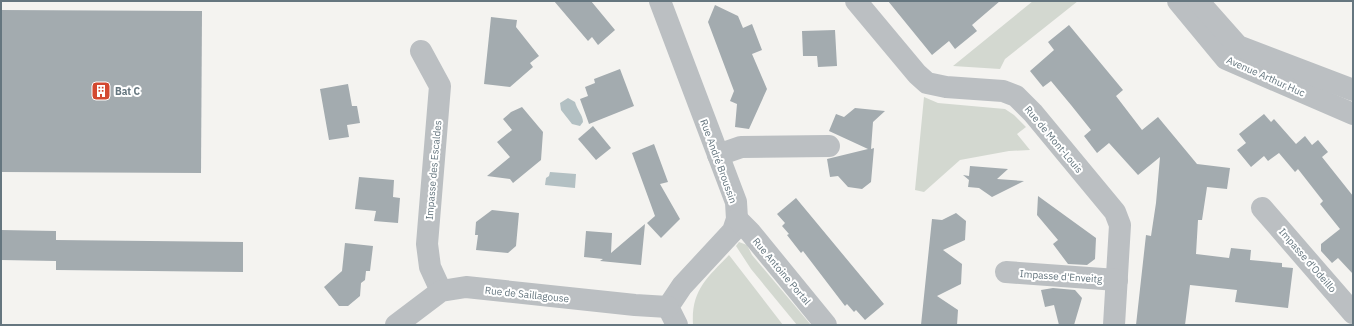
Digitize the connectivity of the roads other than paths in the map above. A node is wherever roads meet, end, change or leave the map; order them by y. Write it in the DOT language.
graph roads {
  1 [pos="660,1"];
  2 [pos="856,1"];
  3 [pos="1178,1"];
  4 [pos="1198,1"];
  5 [pos="421,51"];
  6 [pos="1353,90"];
  7 [pos="1353,114"];
  8 [pos="829,146"];
  9 [pos="718,155"];
  10 [pos="1262,208"];
  11 [pos="737,219"];
  12 [pos="1006,272"];
  13 [pos="1116,280"];
  14 [pos="440,291"];
  15 [pos="1353,313"];
  16 [pos="672,316"];
  17 [pos="396,325"];
  18 [pos="826,325"];
  19 [pos="1114,325"];
  1 -- 9 [label="street, Rue André Broussin"];
  2 -- 13 [label="street, Rue de Mont-Louis"];
  3 -- 7 [label="street, Avenue Arthur Huc"];
  4 -- 6 [label="street, Avenue Arthur Huc"];
  5 -- 14 [label="street, Impasse des Escaldes"];
  8 -- 9 [label="street"];
  9 -- 11 [label="street, Rue André Broussin"];
  10 -- 15 [label="street, Impasse d'Odeillo"];
  11 -- 16 [label="street"];
  11 -- 18 [label="street, Rue Antoine Portal"];
  12 -- 13 [label="street, Impasse d'Enveitg"];
  13 -- 19 [label="street, Rue de Mont-Louis"];
  14 -- 16 [label="street, Rue de Saillagouse"];
  14 -- 17 [label="street, Rue de Saillagouse"];
}
